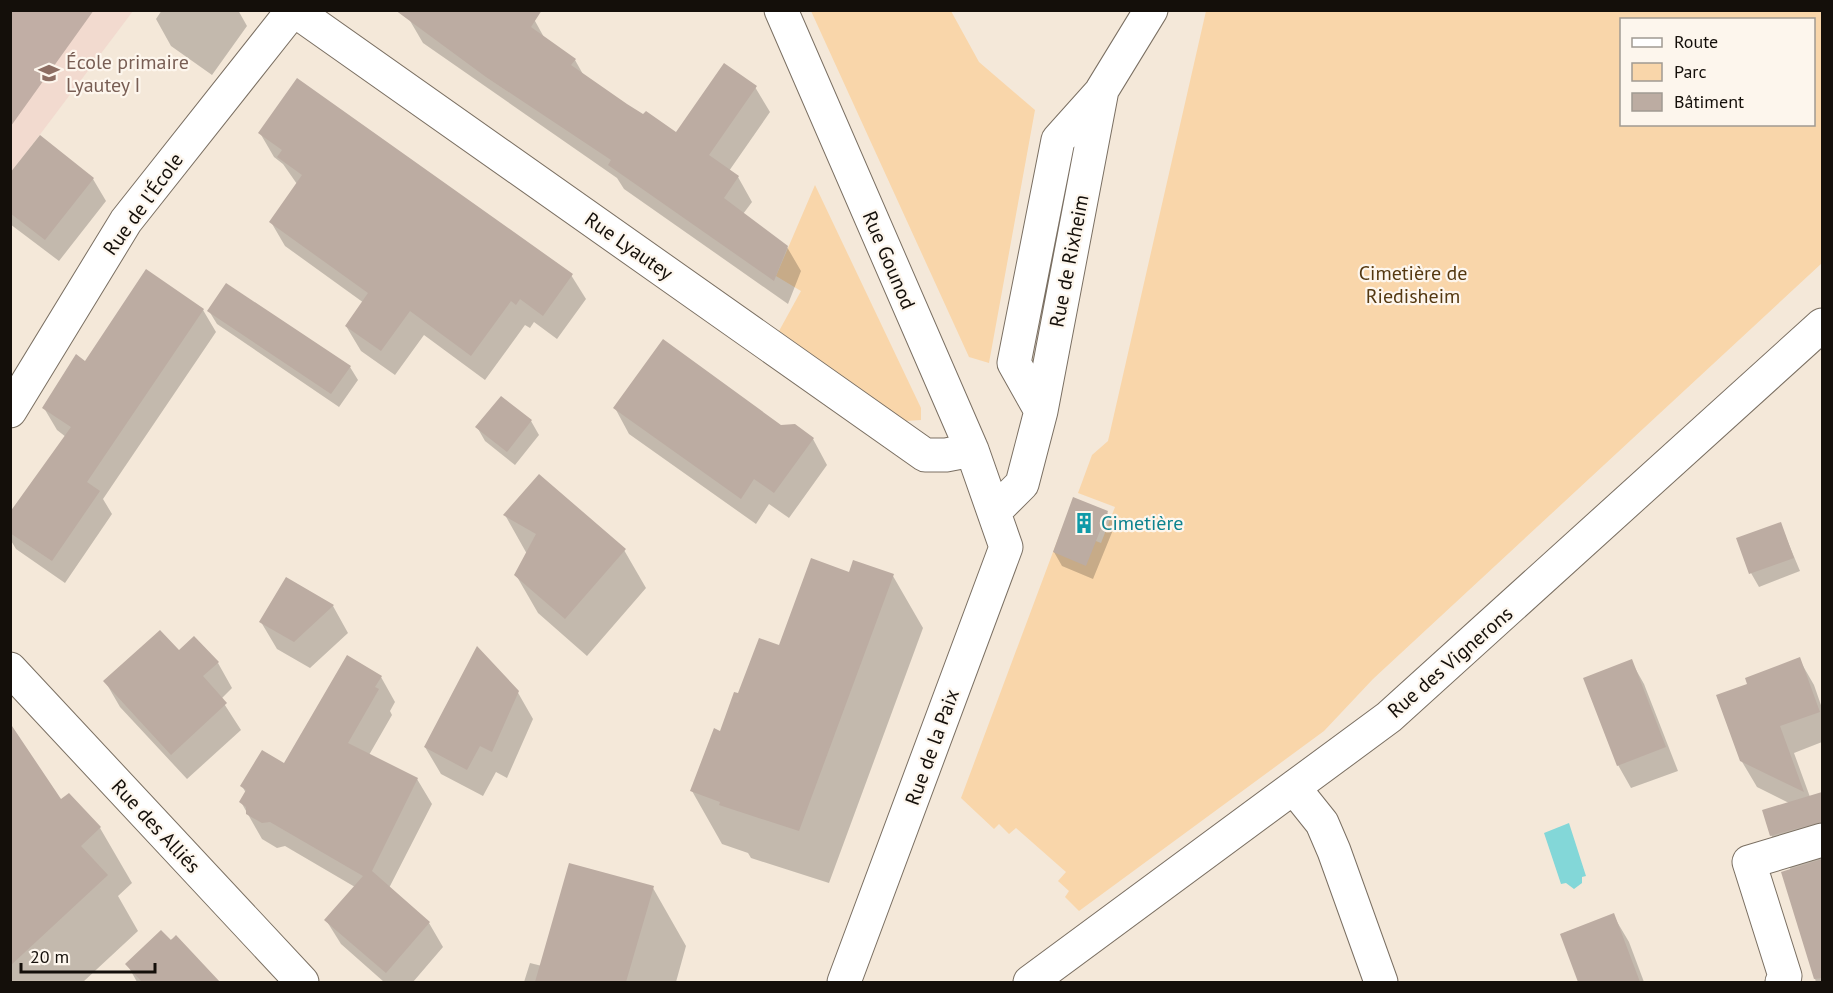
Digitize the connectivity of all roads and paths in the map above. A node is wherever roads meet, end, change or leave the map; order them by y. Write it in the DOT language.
graph roads {
  1 [pos="294,10"];
  2 [pos="781,10"];
  3 [pos="1151,10"];
  4 [pos="1822,325"];
  5 [pos="10,411"];
  6 [pos="972,450"];
  7 [pos="995,511"];
  8 [pos="10,669"];
  9 [pos="1294,788"];
  10 [pos="1822,840"];
  11 [pos="1049,977"];
  12 [pos="302,982"];
  13 [pos="844,982"];
  14 [pos="1381,982"];
  15 [pos="1782,982"];
  1 -- 5 [label="street, Rue de l'École"];
  1 -- 6 [label="street, Rue Lyautey"];
  2 -- 6 [label="street, Rue Gounod"];
  3 -- 7 [label="street, Rue de Rixheim"];
  4 -- 9 [label="street, Rue des Vignerons"];
  6 -- 7 [label="street, Rue Gounod"];
  7 -- 13 [label="street, Rue de la Paix"];
  8 -- 12 [label="street, Rue des Alliés"];
  9 -- 11 [label="street, Rue des Vignerons"];
  9 -- 14 [label="street"];
  10 -- 15 [label="street"];
}
